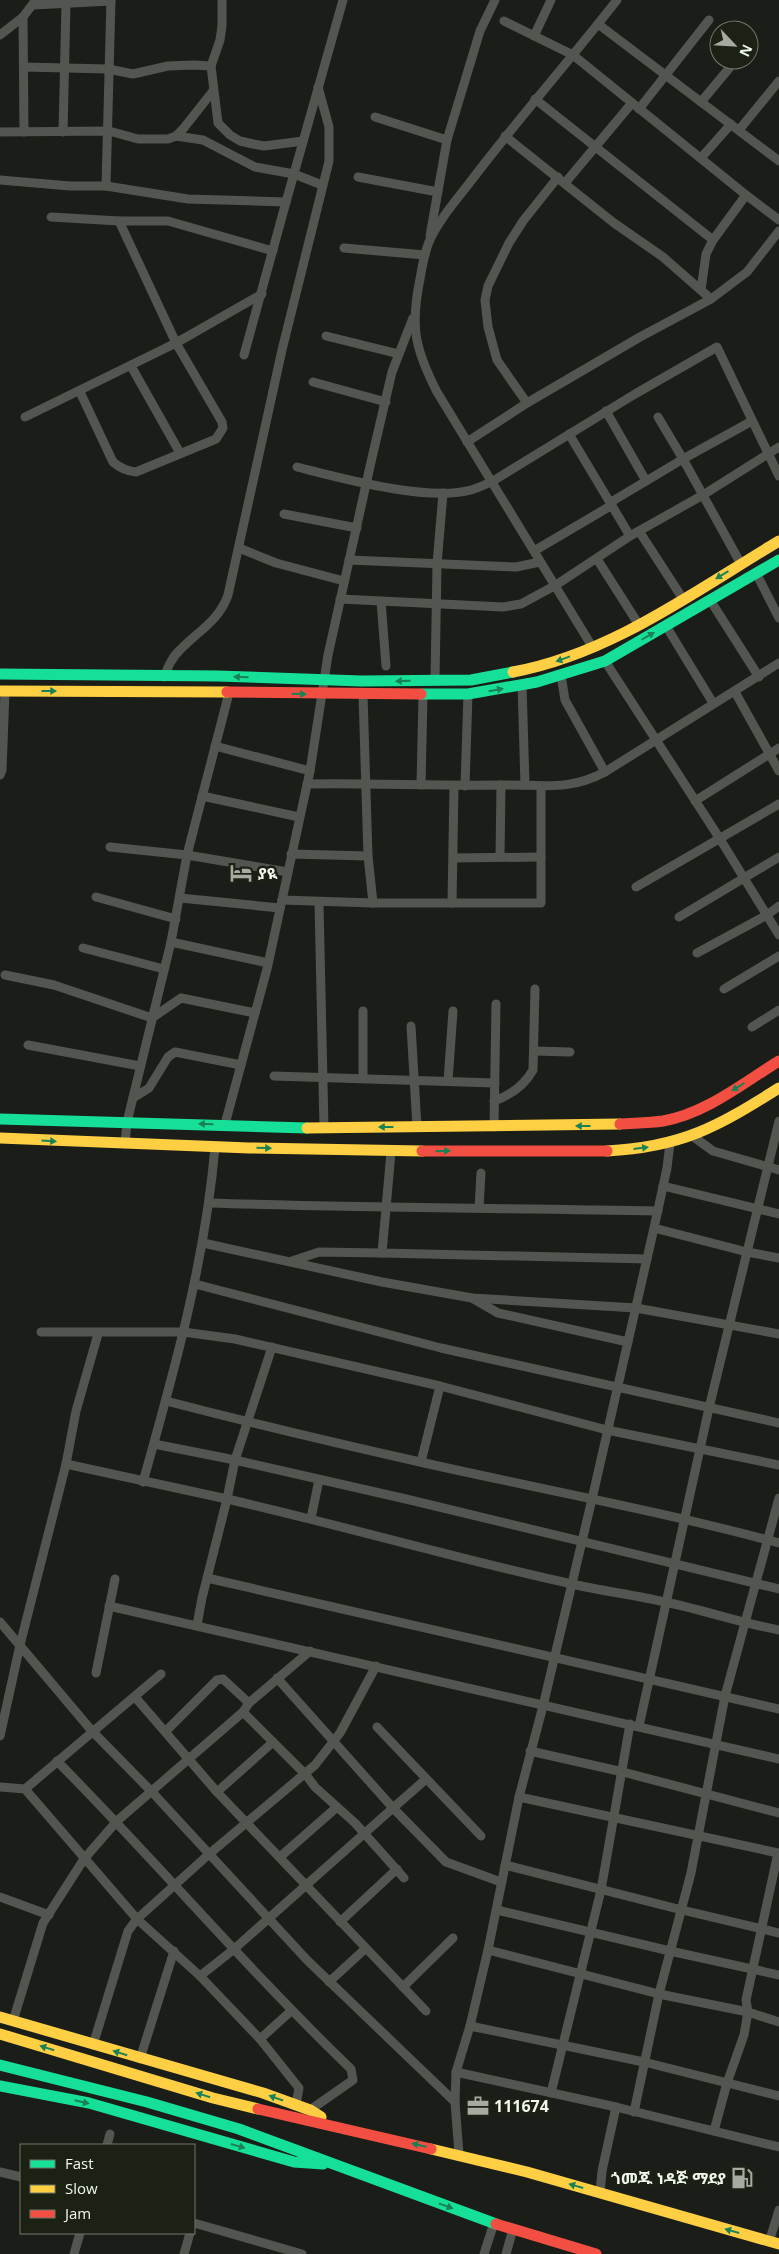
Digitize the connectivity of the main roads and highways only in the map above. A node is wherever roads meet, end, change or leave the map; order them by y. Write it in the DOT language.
graph roads {
  1 [pos="779,541"];
  2 [pos="779,560"];
  3 [pos="0,674"];
  4 [pos="2,691"];
  5 [pos="779,1061"];
  6 [pos="779,1089"];
  7 [pos="0,1119"];
  8 [pos="0,1138"];
  9 [pos="0,2017"];
  10 [pos="0,2034"];
  11 [pos="0,2059"];
  12 [pos="0,2065"];
  13 [pos="60,2078"];
  14 [pos="0,2086"];
  15 [pos="336,2125"];
  16 [pos="334,2164"];
  17 [pos="774,2243"];
  18 [pos="596,2254"];
  1 -- 3 [label="main road, one-way"];
  4 -- 2 [label="main road, one-way"];
  5 -- 7 [label="main road, one-way"];
  8 -- 6 [label="main road, one-way"];
  15 -- 9 [label="main road, one-way"];
  15 -- 10 [label="main road, one-way"];
  11 -- 13 [label="main road"];
  12 -- 13 [label="main road"];
  13 -- 16 [label="main road"];
  14 -- 16 [label="main road, one-way"];
  17 -- 15 [label="main road, one-way"];
  16 -- 18 [label="main road, one-way"];
}
